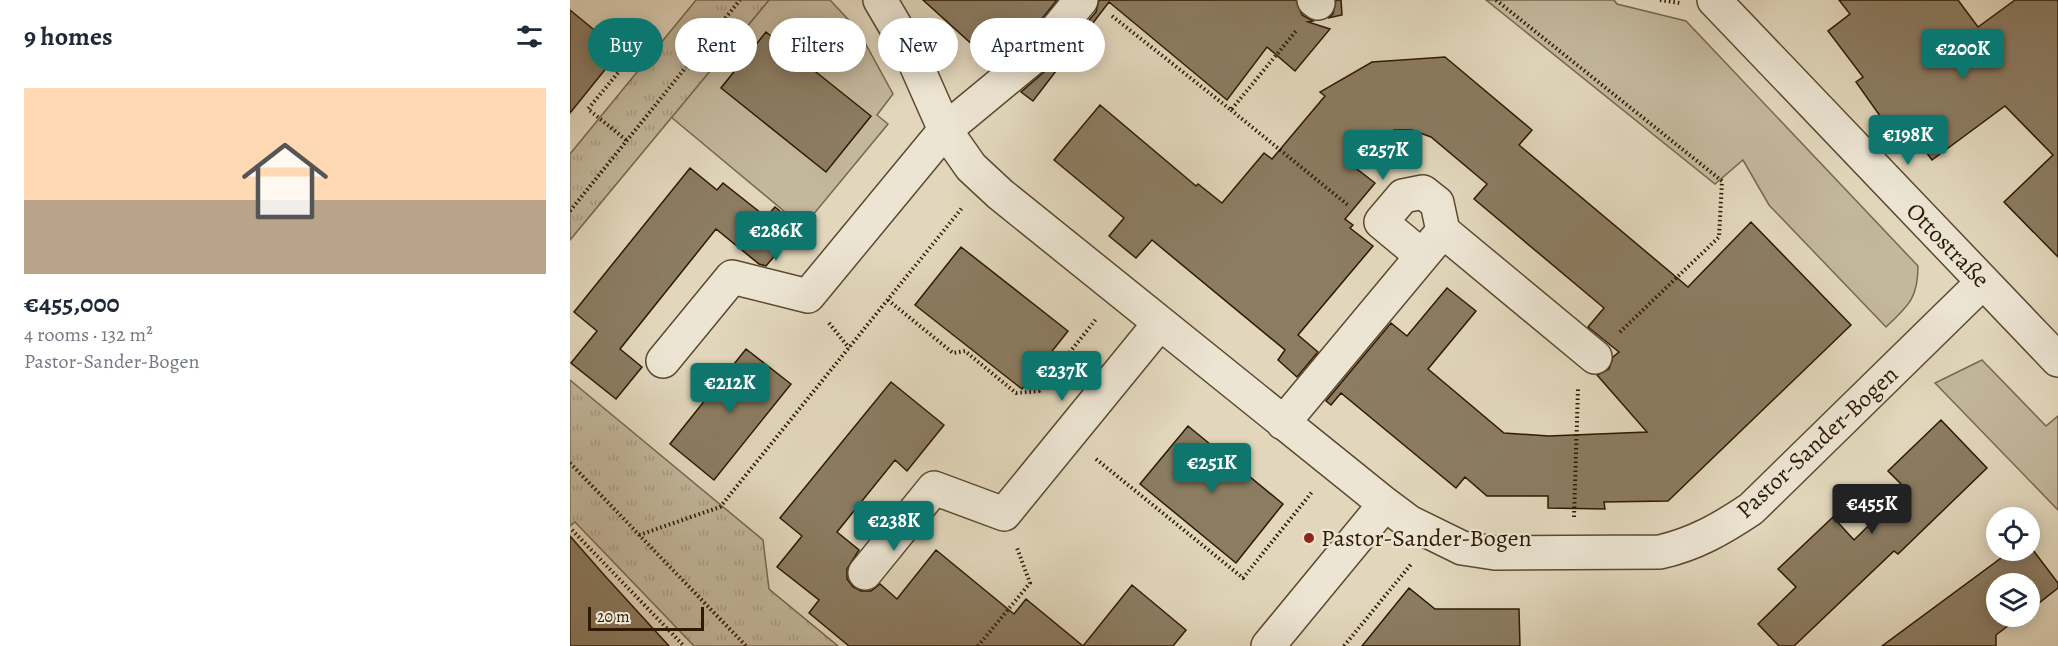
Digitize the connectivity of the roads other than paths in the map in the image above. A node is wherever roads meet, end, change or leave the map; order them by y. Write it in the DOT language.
graph roads {
  1 [pos="880,0"];
  2 [pos="1081,0"];
  3 [pos="1722,2"];
  4 [pos="945,130"];
  5 [pos="1443,231"];
  6 [pos="1422,256"];
  7 [pos="1983,282"];
  8 [pos="1160,323"];
  9 [pos="1595,357"];
  10 [pos="2058,360"];
  11 [pos="663,361"];
  12 [pos="1282,423"];
  13 [pos="1385,504"];
  14 [pos="864,573"];
  15 [pos="1268,646"];
  1 -- 4 [label="street, Pastor-Sander-Bogen"];
  2 -- 4 [label="street"];
  3 -- 7 [label="street, Ottostraße"];
  4 -- 8 [label="street, Pastor-Sander-Bogen"];
  4 -- 11 [label="street"];
  5 -- 6 [label="street"];
  5 -- 6 [label="street"];
  5 -- 9 [label="street"];
  6 -- 12 [label="street"];
  7 -- 10 [label="street, Ottostraße"];
  7 -- 13 [label="street, Pastor-Sander-Bogen"];
  8 -- 12 [label="street, Pastor-Sander-Bogen"];
  8 -- 14 [label="street"];
  12 -- 13 [label="street, Pastor-Sander-Bogen"];
  13 -- 15 [label="street"];
}
